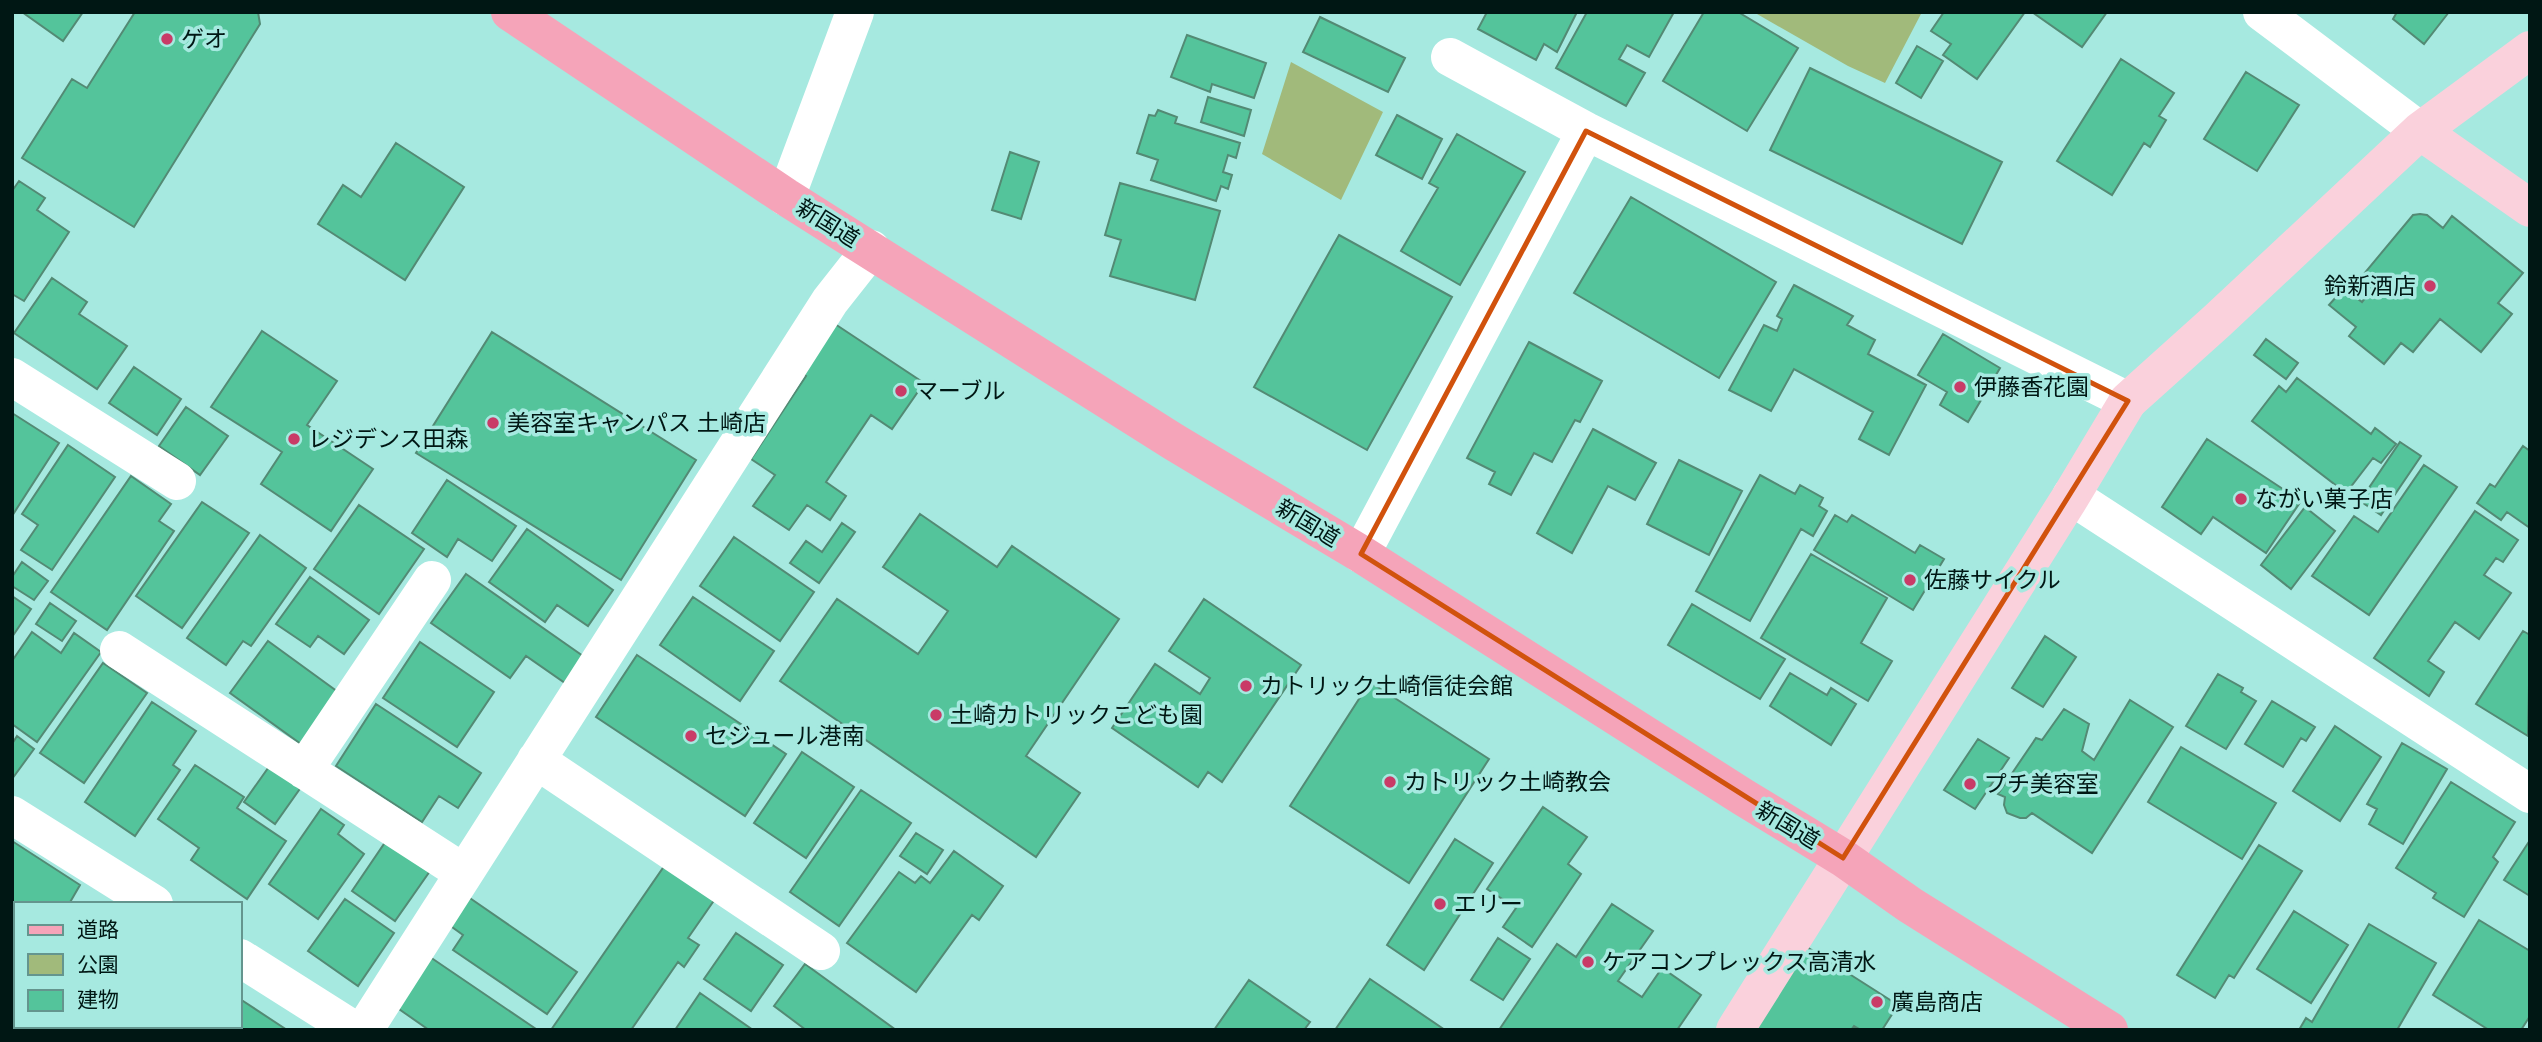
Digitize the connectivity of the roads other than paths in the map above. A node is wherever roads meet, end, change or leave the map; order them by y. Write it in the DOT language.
graph roads {
  1 [pos="510,12"];
  2 [pos="855,12"];
  3 [pos="2262,12"];
  4 [pos="2530,50"];
  5 [pos="1450,57"];
  6 [pos="1586,131"];
  7 [pos="2420,131"];
  8 [pos="786,197"];
  9 [pos="2530,208"];
  10 [pos="871,250"];
  11 [pos="12,377"];
  12 [pos="2128,401"];
  13 [pos="177,481"];
  14 [pos="2071,496"];
  15 [pos="1361,554"];
  16 [pos="432,580"];
  17 [pos="119,650"];
  18 [pos="536,760"];
  19 [pos="304,770"];
  20 [pos="2530,794"];
  21 [pos="12,815"];
  22 [pos="1843,858"];
  23 [pos="464,873"];
  24 [pos="150,902"];
  25 [pos="821,951"];
  26 [pos="242,959"];
  27 [pos="354,1030"];
  28 [pos="364,1030"];
  29 [pos="1735,1030"];
  30 [pos="2109,1030"];
  1 -- 8 [label="main road, 新国道"];
  2 -- 8 [label="street"];
  3 -- 7 [label="street"];
  4 -- 7 [label="street"];
  5 -- 6 [label="street"];
  6 -- 12 [label="street"];
  6 -- 15 [label="street"];
  7 -- 9 [label="street"];
  7 -- 12 [label="street"];
  8 -- 10 [label="main road, 新国道"];
  10 -- 15 [label="main road, 新国道"];
  10 -- 18 [label="street"];
  11 -- 13 [label="street"];
  12 -- 14 [label="street"];
  14 -- 20 [label="street"];
  14 -- 22 [label="street"];
  15 -- 22 [label="main road, 新国道"];
  16 -- 19 [label="street"];
  17 -- 19 [label="street"];
  18 -- 23 [label="street"];
  18 -- 25 [label="street"];
  19 -- 23 [label="street"];
  21 -- 24 [label="street"];
  22 -- 29 [label="street"];
  22 -- 30 [label="main road, 新国道"];
  23 -- 28 [label="street"];
  26 -- 27 [label="street"];
}
